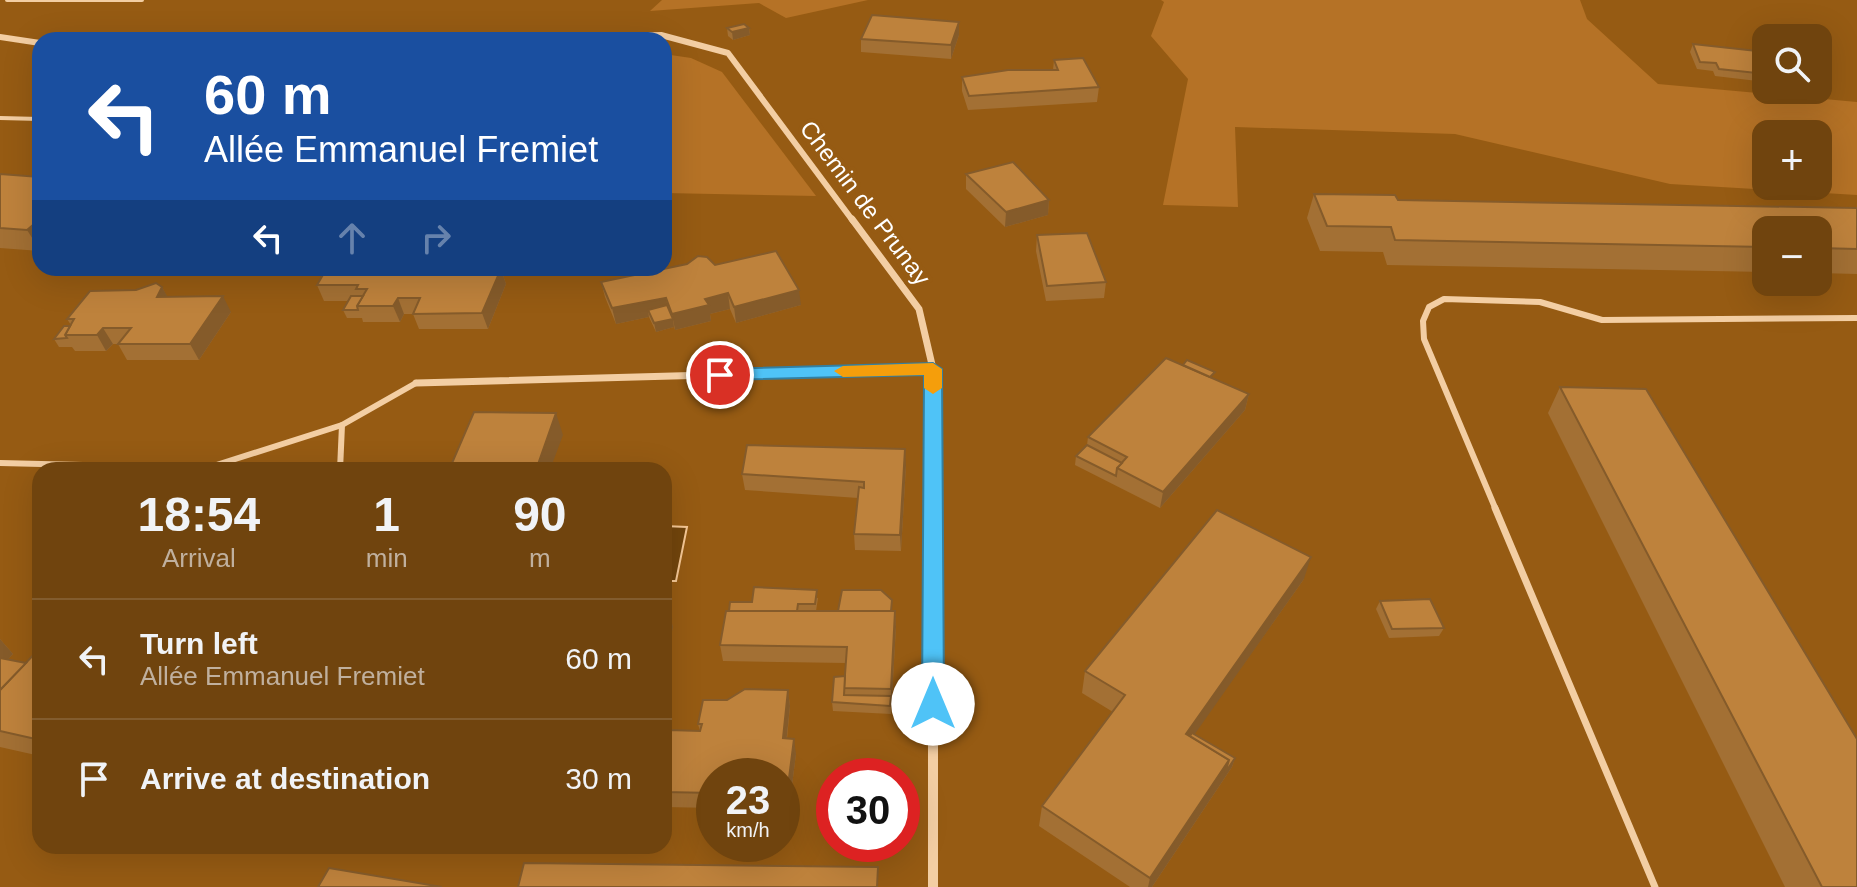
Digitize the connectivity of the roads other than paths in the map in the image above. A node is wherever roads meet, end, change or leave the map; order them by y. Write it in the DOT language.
graph roads {
  1 [pos="7,0"];
  2 [pos="142,0"];
  3 [pos="0,37"];
  4 [pos="672,38"];
  5 [pos="32,42"];
  6 [pos="0,118"];
  7 [pos="32,119"];
  8 [pos="1857,318"];
  9 [pos="933,369"];
  10 [pos="416,383"];
  11 [pos="342,425"];
  12 [pos="226,462"];
  13 [pos="340,462"];
  14 [pos="0,463"];
  15 [pos="32,464"];
  16 [pos="933,887"];
  17 [pos="1655,887"];
  1 -- 2 [label="lane"];
  3 -- 5 [label="street"];
  4 -- 9 [label="street, Chemin de Prunay"];
  6 -- 7 [label="lane"];
  8 -- 17 [label="lane"];
  9 -- 10 [label="street"];
  9 -- 16 [label="street, Chemin de Prunay"];
  10 -- 11 [label="lane"];
  11 -- 12 [label="lane"];
  11 -- 13 [label="lane"];
  14 -- 15 [label="lane"];
}
